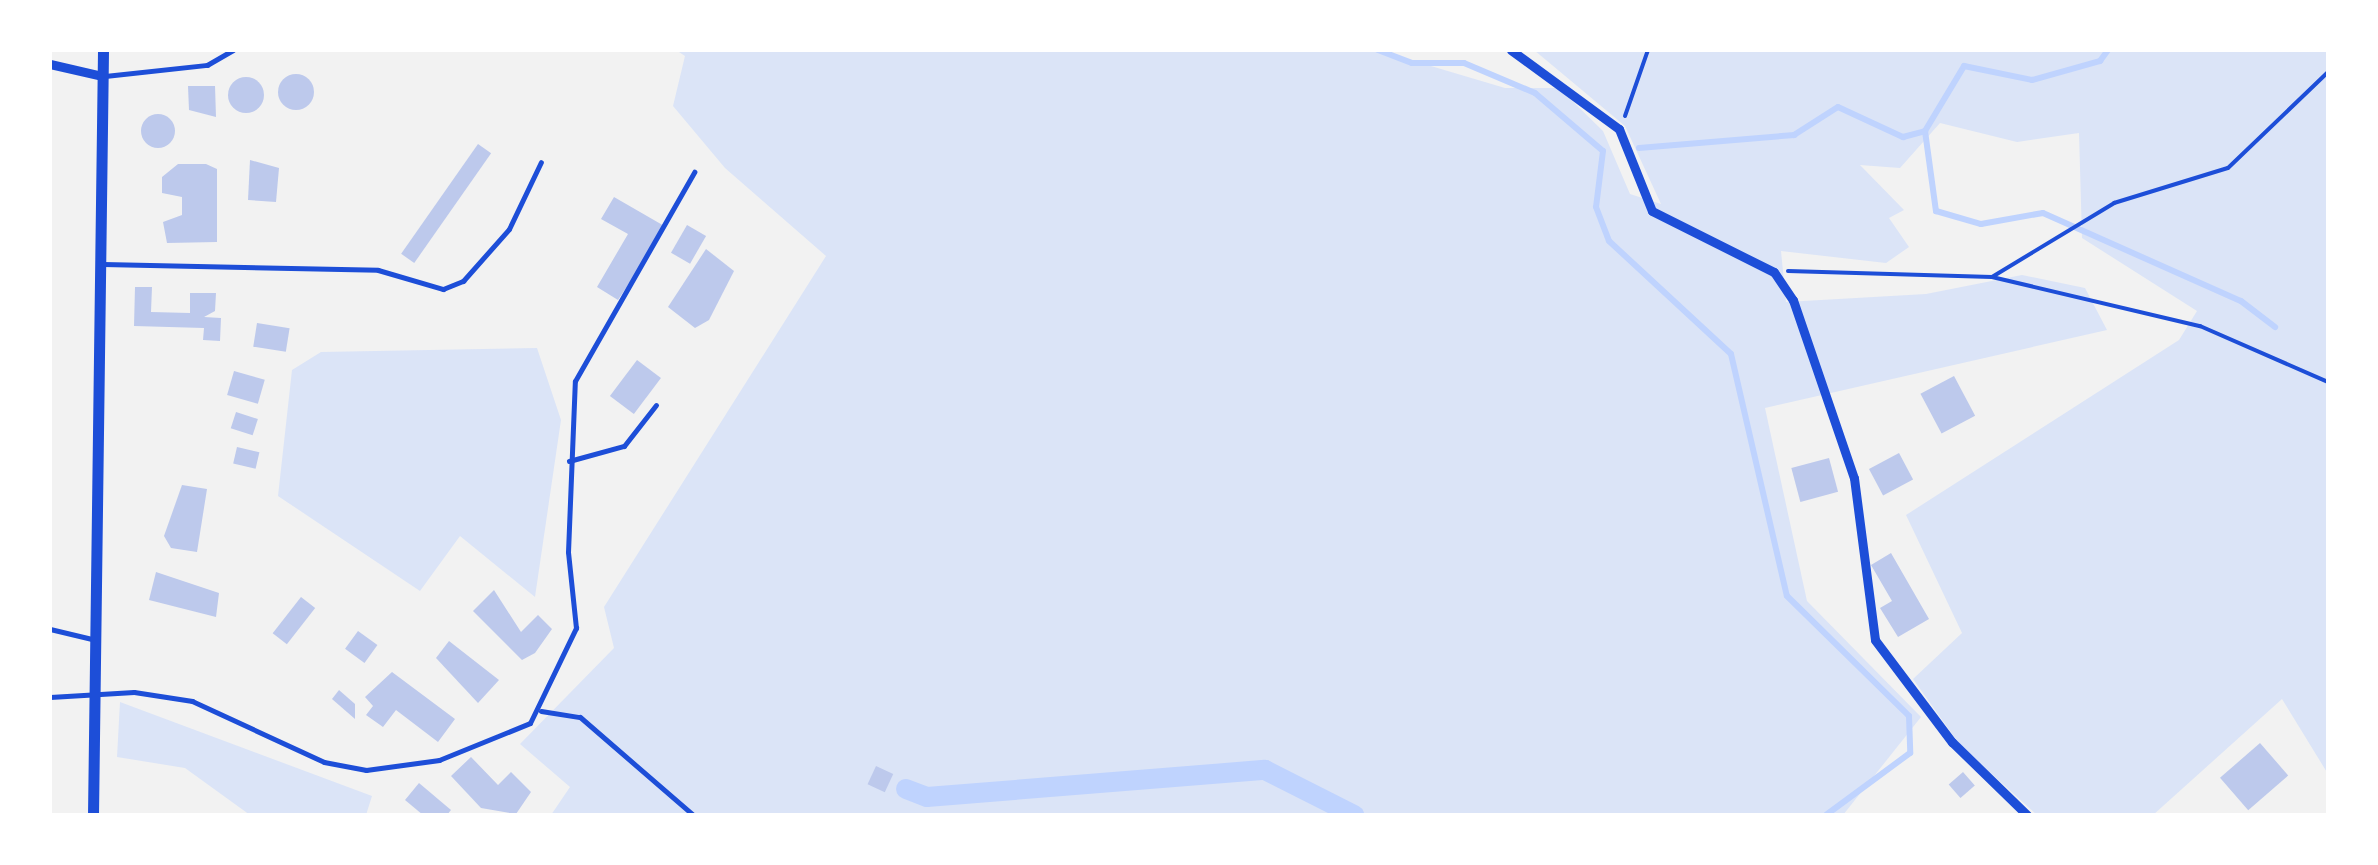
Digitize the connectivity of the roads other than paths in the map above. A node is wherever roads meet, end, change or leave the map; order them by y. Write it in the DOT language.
graph roads {
  1 [pos="103,50"];
  2 [pos="232,50"];
  3 [pos="1512,50"];
  4 [pos="50,64"];
  5 [pos="102,76"];
  6 [pos="541,162"];
  7 [pos="694,172"];
  8 [pos="100,264"];
  9 [pos="656,406"];
  10 [pos="569,461"];
  11 [pos="50,629"];
  12 [pos="95,639"];
  13 [pos="94,693"];
  14 [pos="50,697"];
  15 [pos="541,712"];
  16 [pos="93,815"];
  17 [pos="693,815"];
  18 [pos="2027,815"];
  1 -- 5 [label="street"];
  2 -- 5 [label="lane"];
  3 -- 18 [label="street"];
  4 -- 5 [label="street"];
  5 -- 8 [label="street"];
  6 -- 8 [label="lane"];
  7 -- 10 [label="lane"];
  8 -- 12 [label="street"];
  9 -- 10 [label="lane"];
  10 -- 15 [label="lane"];
  11 -- 12 [label="lane"];
  12 -- 13 [label="street"];
  13 -- 14 [label="lane"];
  13 -- 15 [label="lane"];
  13 -- 16 [label="street"];
  15 -- 17 [label="lane"];
}
